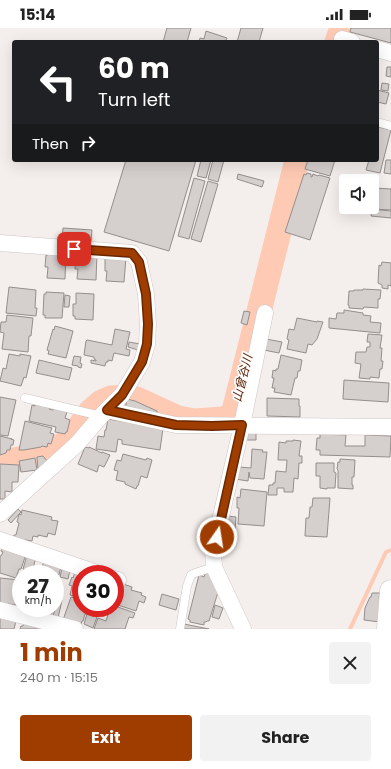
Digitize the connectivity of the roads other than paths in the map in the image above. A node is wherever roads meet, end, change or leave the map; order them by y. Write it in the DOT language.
graph roads {
  1 [pos="379,50"];
  2 [pos="391,53"];
  3 [pos="379,123"];
  4 [pos="391,126"];
  5 [pos="0,243"];
  6 [pos="266,312"];
  7 [pos="24,398"];
  8 [pos="104,408"];
  9 [pos="242,425"];
  10 [pos="391,427"];
  11 [pos="0,514"];
  12 [pos="0,540"];
  13 [pos="74,565"];
  14 [pos="214,567"];
  15 [pos="391,591"];
  16 [pos="0,610"];
  17 [pos="75,629"];
  18 [pos="180,629"];
  19 [pos="243,629"];
  20 [pos="388,629"];
  1 -- 2 [label="street"];
  3 -- 4 [label="lane"];
  5 -- 8 [label="street"];
  6 -- 9 [label="street"];
  7 -- 8 [label="lane"];
  8 -- 9 [label="street"];
  8 -- 11 [label="street"];
  9 -- 10 [label="street"];
  9 -- 14 [label="street"];
  12 -- 13 [label="street"];
  14 -- 18 [label="lane"];
  14 -- 19 [label="street"];
  15 -- 20 [label="highway"];
  16 -- 17 [label="street"];
}
